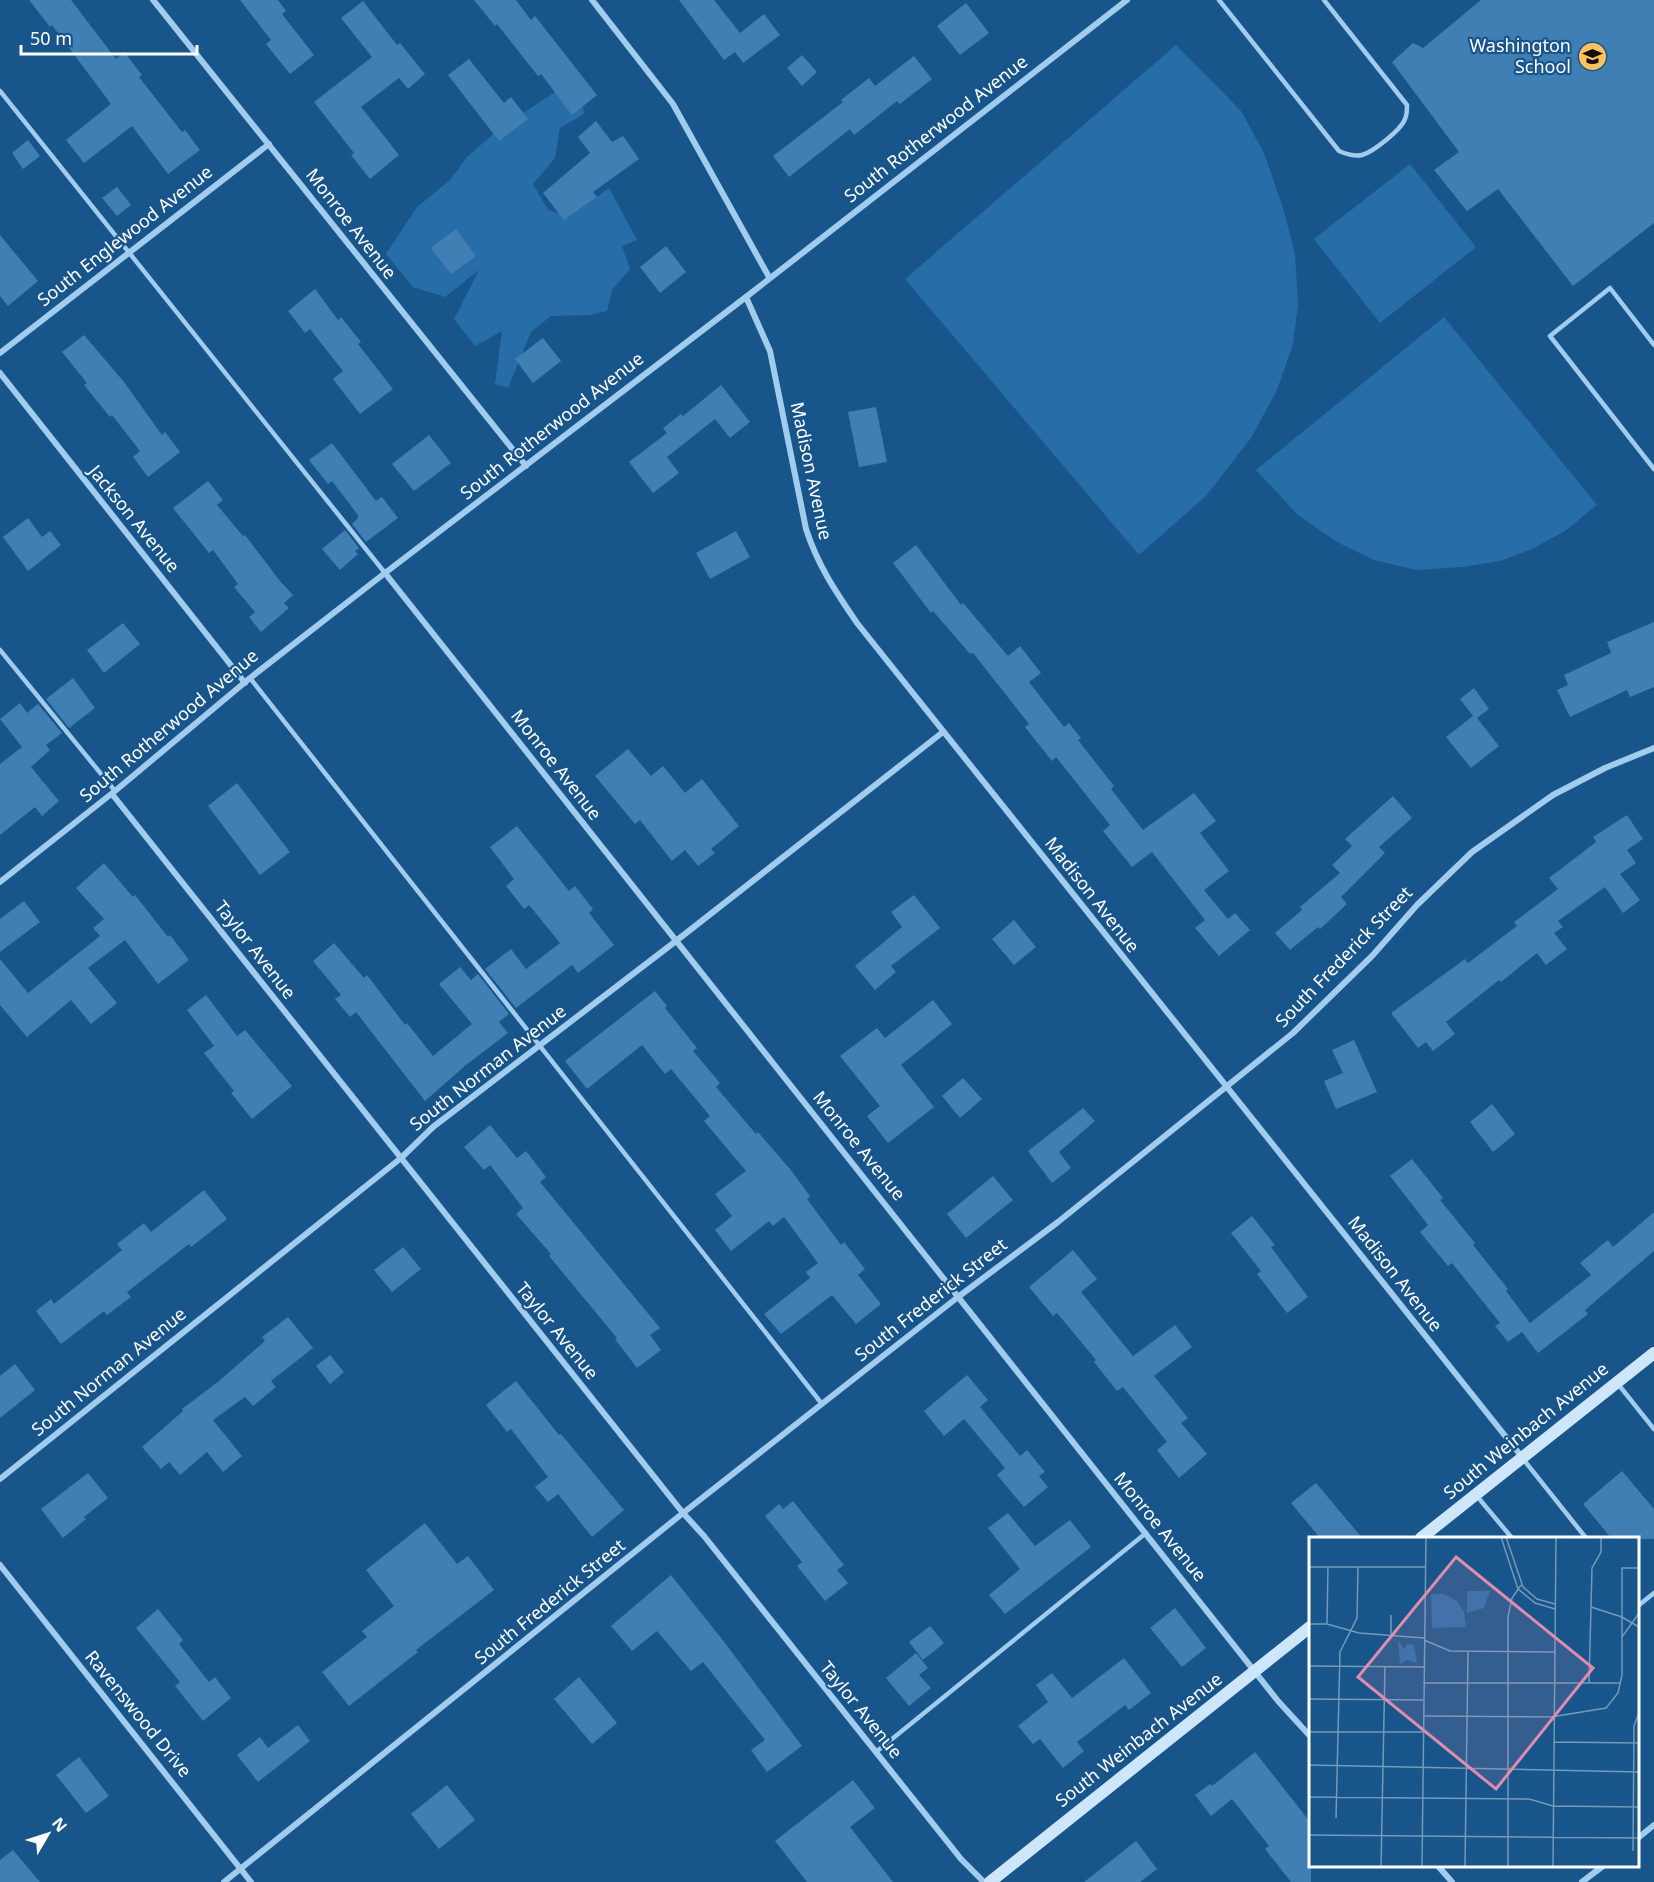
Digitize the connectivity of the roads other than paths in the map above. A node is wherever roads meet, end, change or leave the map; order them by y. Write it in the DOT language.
graph roads {
  1 [pos="153,0"];
  2 [pos="592,0"];
  3 [pos="1127,0"];
  4 [pos="1219,0"];
  5 [pos="1324,0"];
  6 [pos="0,91"];
  7 [pos="269,144"];
  8 [pos="129,252"];
  9 [pos="769,277"];
  10 [pos="746,297"];
  11 [pos="1654,345"];
  12 [pos="0,353"];
  13 [pos="0,373"];
  14 [pos="526,466"];
  15 [pos="1654,469"];
  16 [pos="385,573"];
  17 [pos="0,650"];
  18 [pos="247,680"];
  19 [pos="944,732"];
  20 [pos="1654,748"];
  21 [pos="114,793"];
  22 [pos="0,882"];
  23 [pos="676,941"];
  24 [pos="538,1047"];
  25 [pos="1227,1087"];
  26 [pos="401,1158"];
  27 [pos="958,1297"];
  28 [pos="1654,1353"];
  29 [pos="1617,1382"];
  30 [pos="822,1404"];
  31 [pos="1654,1428"];
  32 [pos="1522,1457"];
  33 [pos="0,1479"];
  34 [pos="1476,1495"];
  35 [pos="683,1513"];
  36 [pos="1146,1533"];
  37 [pos="1424,1537"];
  38 [pos="1510,1537"];
  39 [pos="1584,1537"];
  40 [pos="0,1565"];
  41 [pos="1654,1593"];
  42 [pos="1639,1605"];
  43 [pos="1309,1629"];
  44 [pos="1256,1671"];
  45 [pos="1309,1734"];
  46 [pos="876,1752"];
  47 [pos="1654,1825"];
  48 [pos="1639,1837"];
  49 [pos="1439,1867"];
  50 [pos="1602,1867"];
  51 [pos="241,1869"];
  52 [pos="224,1882"];
  53 [pos="251,1882"];
  54 [pos="984,1882"];
  55 [pos="990,1882"];
  56 [pos="1452,1882"];
  57 [pos="1582,1882"];
  1 -- 7 [label="street, Monroe Avenue"];
  2 -- 9 [label="street"];
  3 -- 9 [label="street, South Rotherwood Avenue"];
  4 -- 5 [label="lane"];
  6 -- 8 [label="lane"];
  7 -- 8 [label="street, South Englewood Avenue"];
  7 -- 14 [label="street, Monroe Avenue"];
  8 -- 12 [label="street, South Englewood Avenue"];
  8 -- 16 [label="lane"];
  9 -- 10 [label="street, South Rotherwood Avenue"];
  10 -- 14 [label="street, South Rotherwood Avenue"];
  10 -- 19 [label="street, Madison Avenue"];
  11 -- 15 [label="lane"];
  13 -- 18 [label="street, Jackson Avenue"];
  14 -- 16 [label="street, South Rotherwood Avenue"];
  16 -- 18 [label="street, South Rotherwood Avenue"];
  16 -- 23 [label="street, Monroe Avenue"];
  17 -- 21 [label="lane"];
  18 -- 21 [label="street, South Rotherwood Avenue"];
  18 -- 24 [label="lane"];
  19 -- 23 [label="street, South Norman Avenue"];
  19 -- 25 [label="street, Madison Avenue"];
  20 -- 25 [label="street, South Frederick Street"];
  21 -- 22 [label="street, South Rotherwood Avenue"];
  21 -- 26 [label="street, Taylor Avenue"];
  23 -- 24 [label="street, South Norman Avenue"];
  23 -- 27 [label="street, Monroe Avenue"];
  24 -- 26 [label="street, South Norman Avenue"];
  24 -- 30 [label="lane"];
  25 -- 27 [label="street, South Frederick Street"];
  25 -- 32 [label="street, Madison Avenue"];
  26 -- 33 [label="street, South Norman Avenue"];
  26 -- 35 [label="street, Taylor Avenue"];
  27 -- 30 [label="street, South Frederick Street"];
  27 -- 36 [label="street, Monroe Avenue"];
  28 -- 29 [label="street, South Weinbach Avenue"];
  29 -- 31 [label="lane"];
  29 -- 32 [label="street, South Weinbach Avenue"];
  30 -- 35 [label="street, South Frederick Street"];
  32 -- 34 [label="street, South Weinbach Avenue"];
  32 -- 39 [label="lane"];
  34 -- 37 [label="street, South Weinbach Avenue"];
  34 -- 38 [label="lane"];
  35 -- 46 [label="street, Taylor Avenue"];
  35 -- 51 [label="street, South Frederick Street"];
  36 -- 44 [label="street, Monroe Avenue"];
  36 -- 46 [label="lane"];
  40 -- 51 [label="street, Ravenswood Drive"];
  41 -- 42 [label="lane"];
  43 -- 44 [label="street, South Weinbach Avenue"];
  44 -- 45 [label="street, Monroe Avenue"];
  44 -- 55 [label="street, South Weinbach Avenue"];
  46 -- 54 [label="street, Taylor Avenue"];
  47 -- 48 [label="street"];
  49 -- 56 [label="street"];
  50 -- 57 [label="street"];
  51 -- 52 [label="street, South Frederick Street"];
  51 -- 53 [label="street, Ravenswood Drive"];
}
